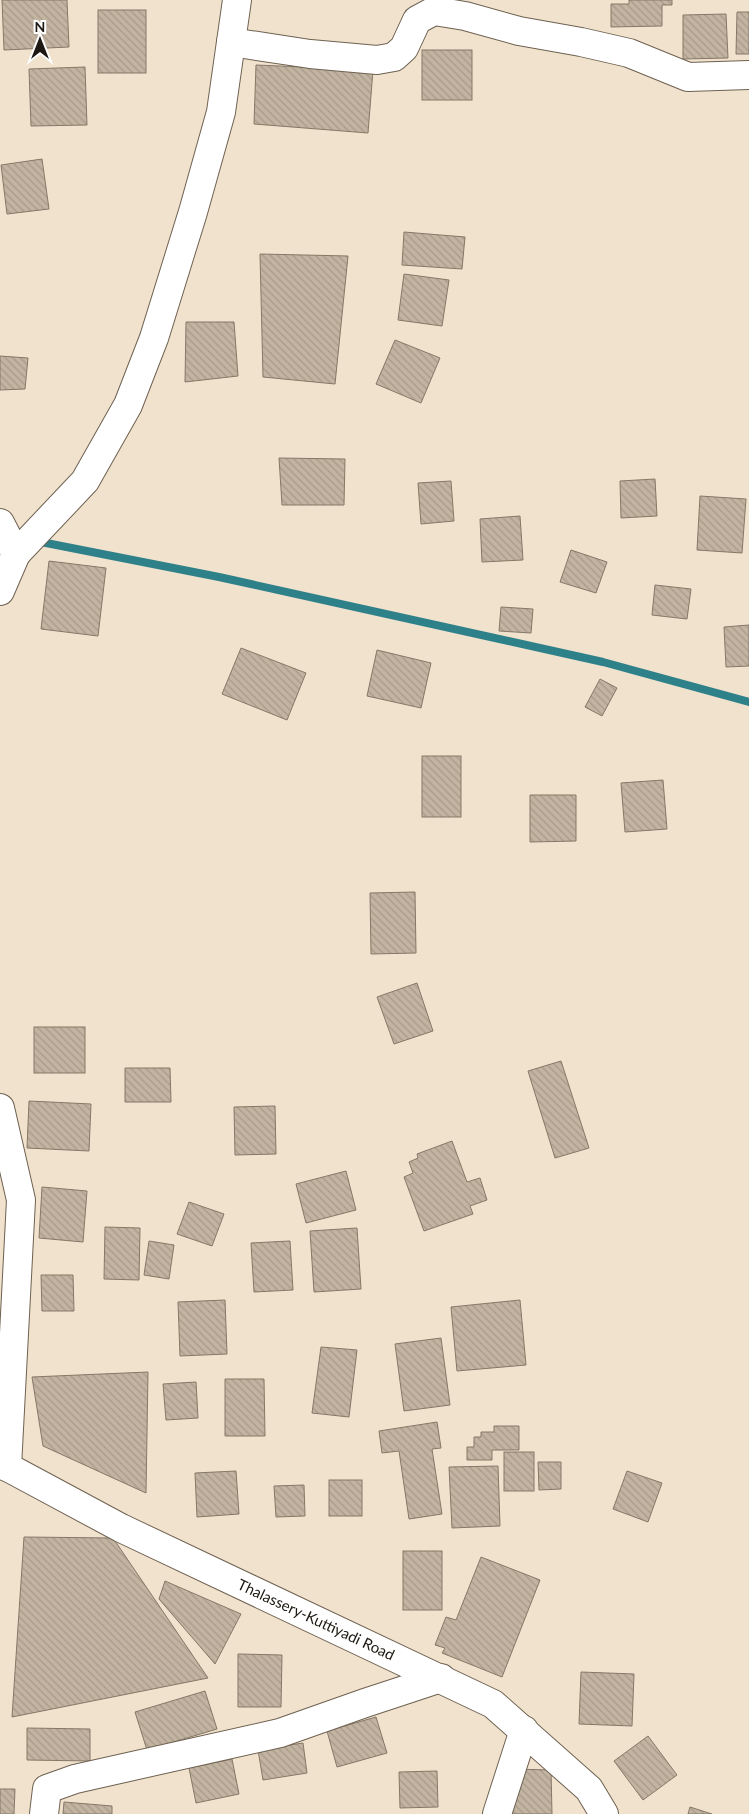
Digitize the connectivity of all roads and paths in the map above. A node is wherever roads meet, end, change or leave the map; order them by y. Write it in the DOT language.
graph roads {
  1 [pos="237,0"];
  2 [pos="231,42"];
  3 [pos="749,75"];
  4 [pos="0,523"];
  5 [pos="16,554"];
  6 [pos="0,591"];
  7 [pos="0,1108"];
  8 [pos="3,1465"];
  9 [pos="441,1678"];
  10 [pos="524,1730"];
  11 [pos="44,1814"];
  12 [pos="498,1814"];
  13 [pos="604,1814"];
  1 -- 2 [label="street"];
  2 -- 3 [label="street"];
  2 -- 5 [label="street"];
  4 -- 5 [label="street"];
  5 -- 6 [label="street"];
  7 -- 8 [label="street"];
  8 -- 9 [label="street, Thalassery-Kuttiyadi Road"];
  9 -- 10 [label="street, Thalassery-Kuttiyadi Road"];
  9 -- 11 [label="street"];
  10 -- 12 [label="street"];
  10 -- 13 [label="street, Thalassery-Kuttiyadi Road"];
}
